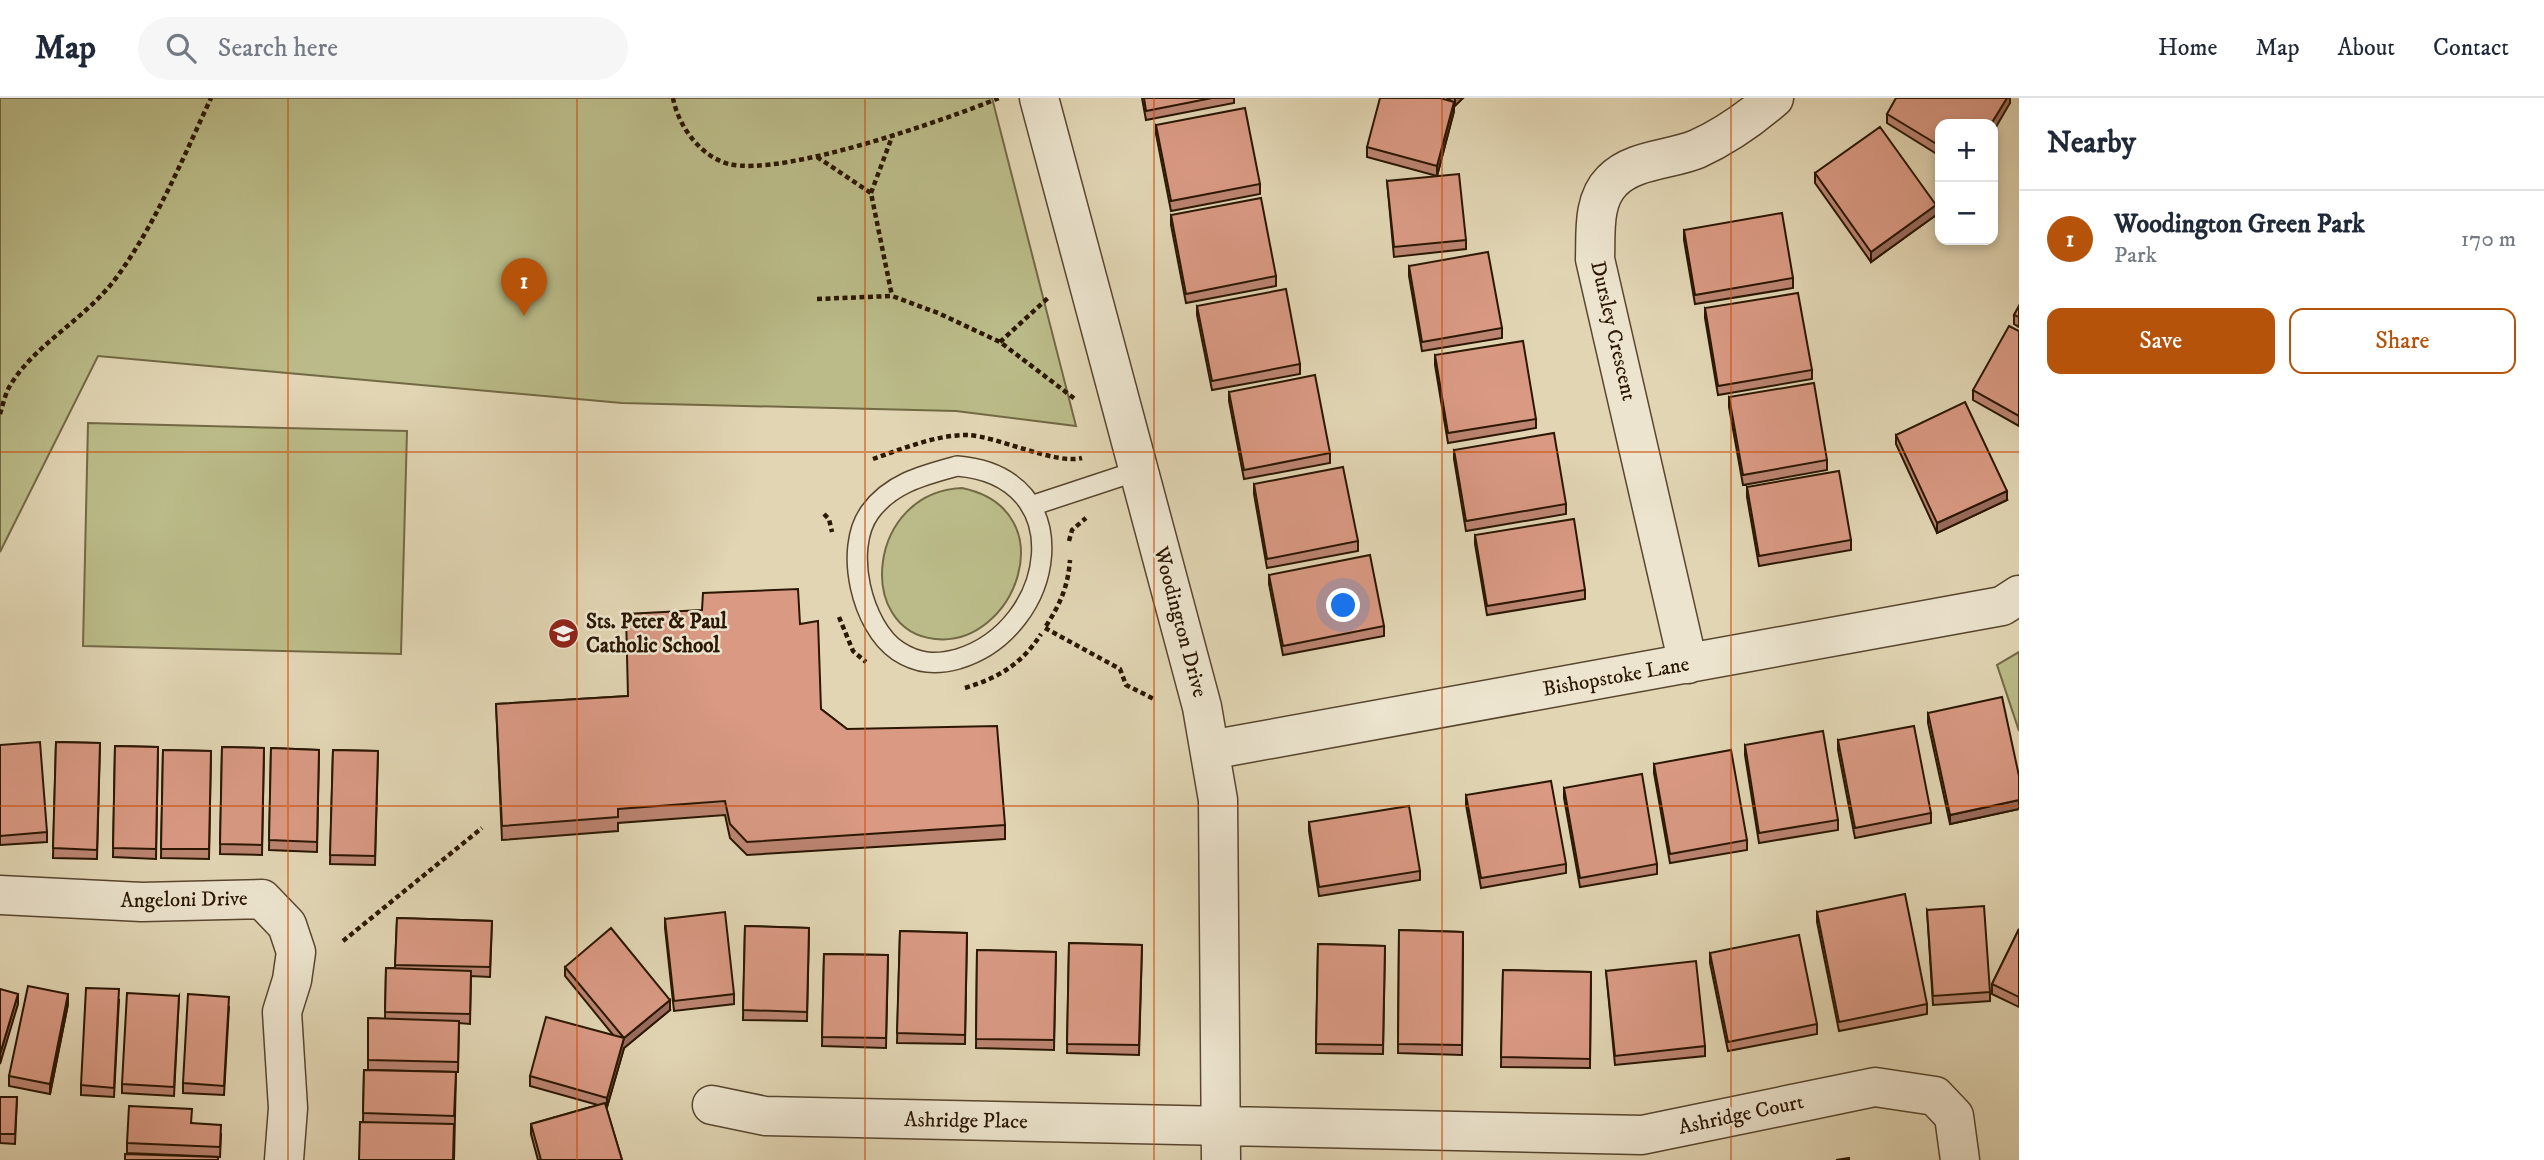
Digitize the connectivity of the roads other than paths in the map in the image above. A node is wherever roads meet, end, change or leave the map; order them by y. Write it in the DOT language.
graph roads {
  1 [pos="1039,98"];
  2 [pos="1774,98"];
  3 [pos="1140,470"];
  4 [pos="1031,506"];
  5 [pos="2019,595"];
  6 [pos="1688,664"];
  7 [pos="1210,750"];
  8 [pos="0,895"];
  9 [pos="712,1105"];
  10 [pos="1221,1144"];
  11 [pos="284,1160"];
  12 [pos="1960,1160"];
  1 -- 3 [label="street, Woodington Drive"];
  2 -- 6 [label="street, Dursley Crescent"];
  3 -- 4 [label="lane"];
  3 -- 7 [label="street, Woodington Drive"];
  4 -- 4 [label="lane"];
  5 -- 6 [label="street, Bishopstoke Lane"];
  6 -- 7 [label="street, Bishopstoke Lane"];
  7 -- 10 [label="street, Woodington Drive"];
  8 -- 11 [label="street, Angeloni Drive"];
  9 -- 10 [label="street, Ashridge Place"];
  10 -- 12 [label="street, Ashridge Court"];
}
